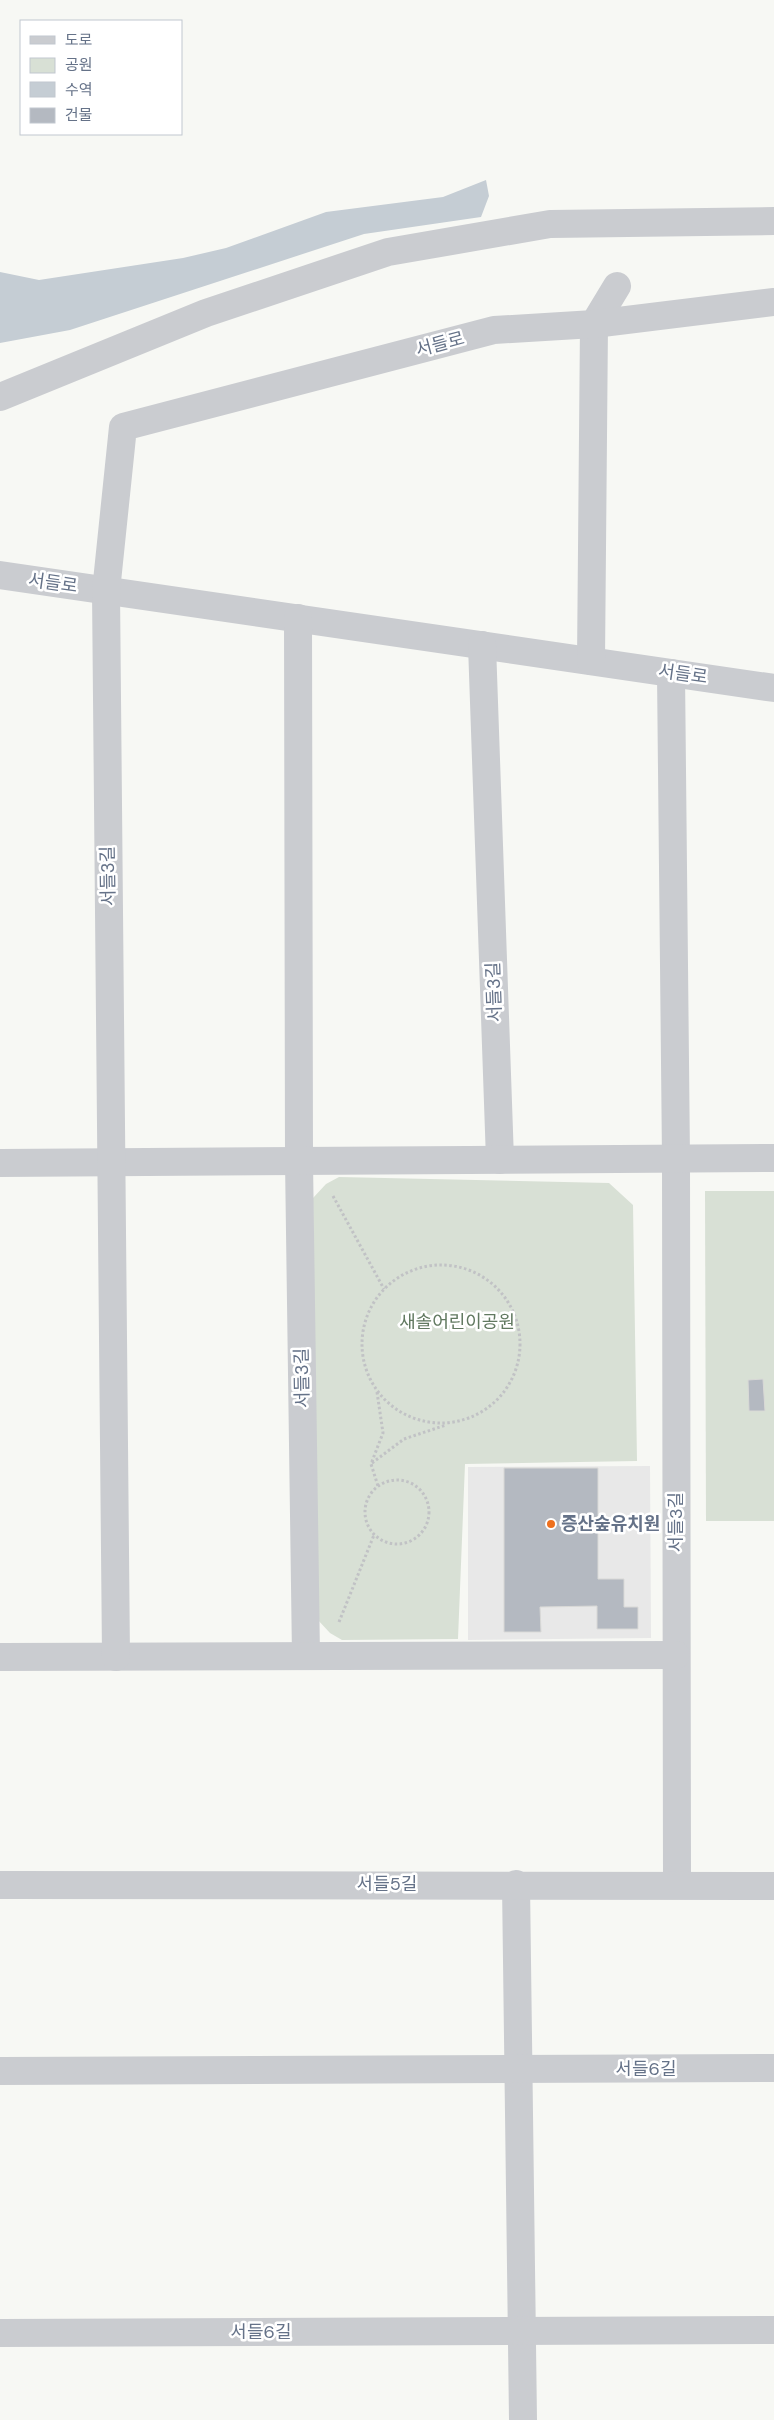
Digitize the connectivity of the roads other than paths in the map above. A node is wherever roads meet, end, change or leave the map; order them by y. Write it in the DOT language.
graph roads {
  1 [pos="774,221"];
  2 [pos="617,286"];
  3 [pos="774,302"];
  4 [pos="594,324"];
  5 [pos="0,397"];
  6 [pos="0,575"];
  7 [pos="106,591"];
  8 [pos="298,618"];
  9 [pos="482,645"];
  10 [pos="591,661"];
  11 [pos="671,672"];
  12 [pos="774,688"];
  13 [pos="774,1158"];
  14 [pos="676,1159"];
  15 [pos="500,1160"];
  16 [pos="299,1161"];
  17 [pos="111,1162"];
  18 [pos="0,1163"];
  19 [pos="676,1655"];
  20 [pos="306,1656"];
  21 [pos="0,1657"];
  22 [pos="116,1657"];
  23 [pos="516,1884"];
  24 [pos="0,1885"];
  25 [pos="677,1885"];
  26 [pos="774,1886"];
  27 [pos="774,2068"];
  28 [pos="518,2069"];
  29 [pos="0,2071"];
  30 [pos="522,2330"];
  31 [pos="774,2330"];
  32 [pos="0,2333"];
  33 [pos="523,2420"];
  1 -- 5 [label="street"];
  2 -- 4 [label="street"];
  3 -- 4 [label="street"];
  4 -- 7 [label="street, 서들로"];
  4 -- 10 [label="street"];
  6 -- 7 [label="street, 서들로"];
  7 -- 8 [label="street, 서들로"];
  7 -- 17 [label="street, 서들3길"];
  8 -- 9 [label="street, 서들로"];
  8 -- 16 [label="street, 서들3길"];
  9 -- 10 [label="street, 서들로"];
  9 -- 15 [label="street, 서들3길"];
  10 -- 11 [label="street, 서들로"];
  11 -- 12 [label="street, 서들로"];
  11 -- 14 [label="street, 서들3길"];
  13 -- 14 [label="street"];
  14 -- 15 [label="street"];
  14 -- 19 [label="street, 서들3길"];
  15 -- 16 [label="street"];
  16 -- 17 [label="street"];
  16 -- 20 [label="street, 서들3길"];
  17 -- 18 [label="street"];
  17 -- 22 [label="street, 서들3길"];
  19 -- 20 [label="street"];
  19 -- 25 [label="street, 서들3길"];
  20 -- 22 [label="street"];
  21 -- 22 [label="street"];
  23 -- 24 [label="street, 서들5길"];
  23 -- 25 [label="street, 서들5길"];
  23 -- 28 [label="street"];
  25 -- 26 [label="street, 서들5길"];
  27 -- 28 [label="street, 서들6길"];
  28 -- 29 [label="street, 서들6길"];
  28 -- 30 [label="street"];
  30 -- 31 [label="street, 서들6길"];
  30 -- 32 [label="street, 서들6길"];
  30 -- 33 [label="street"];
}
